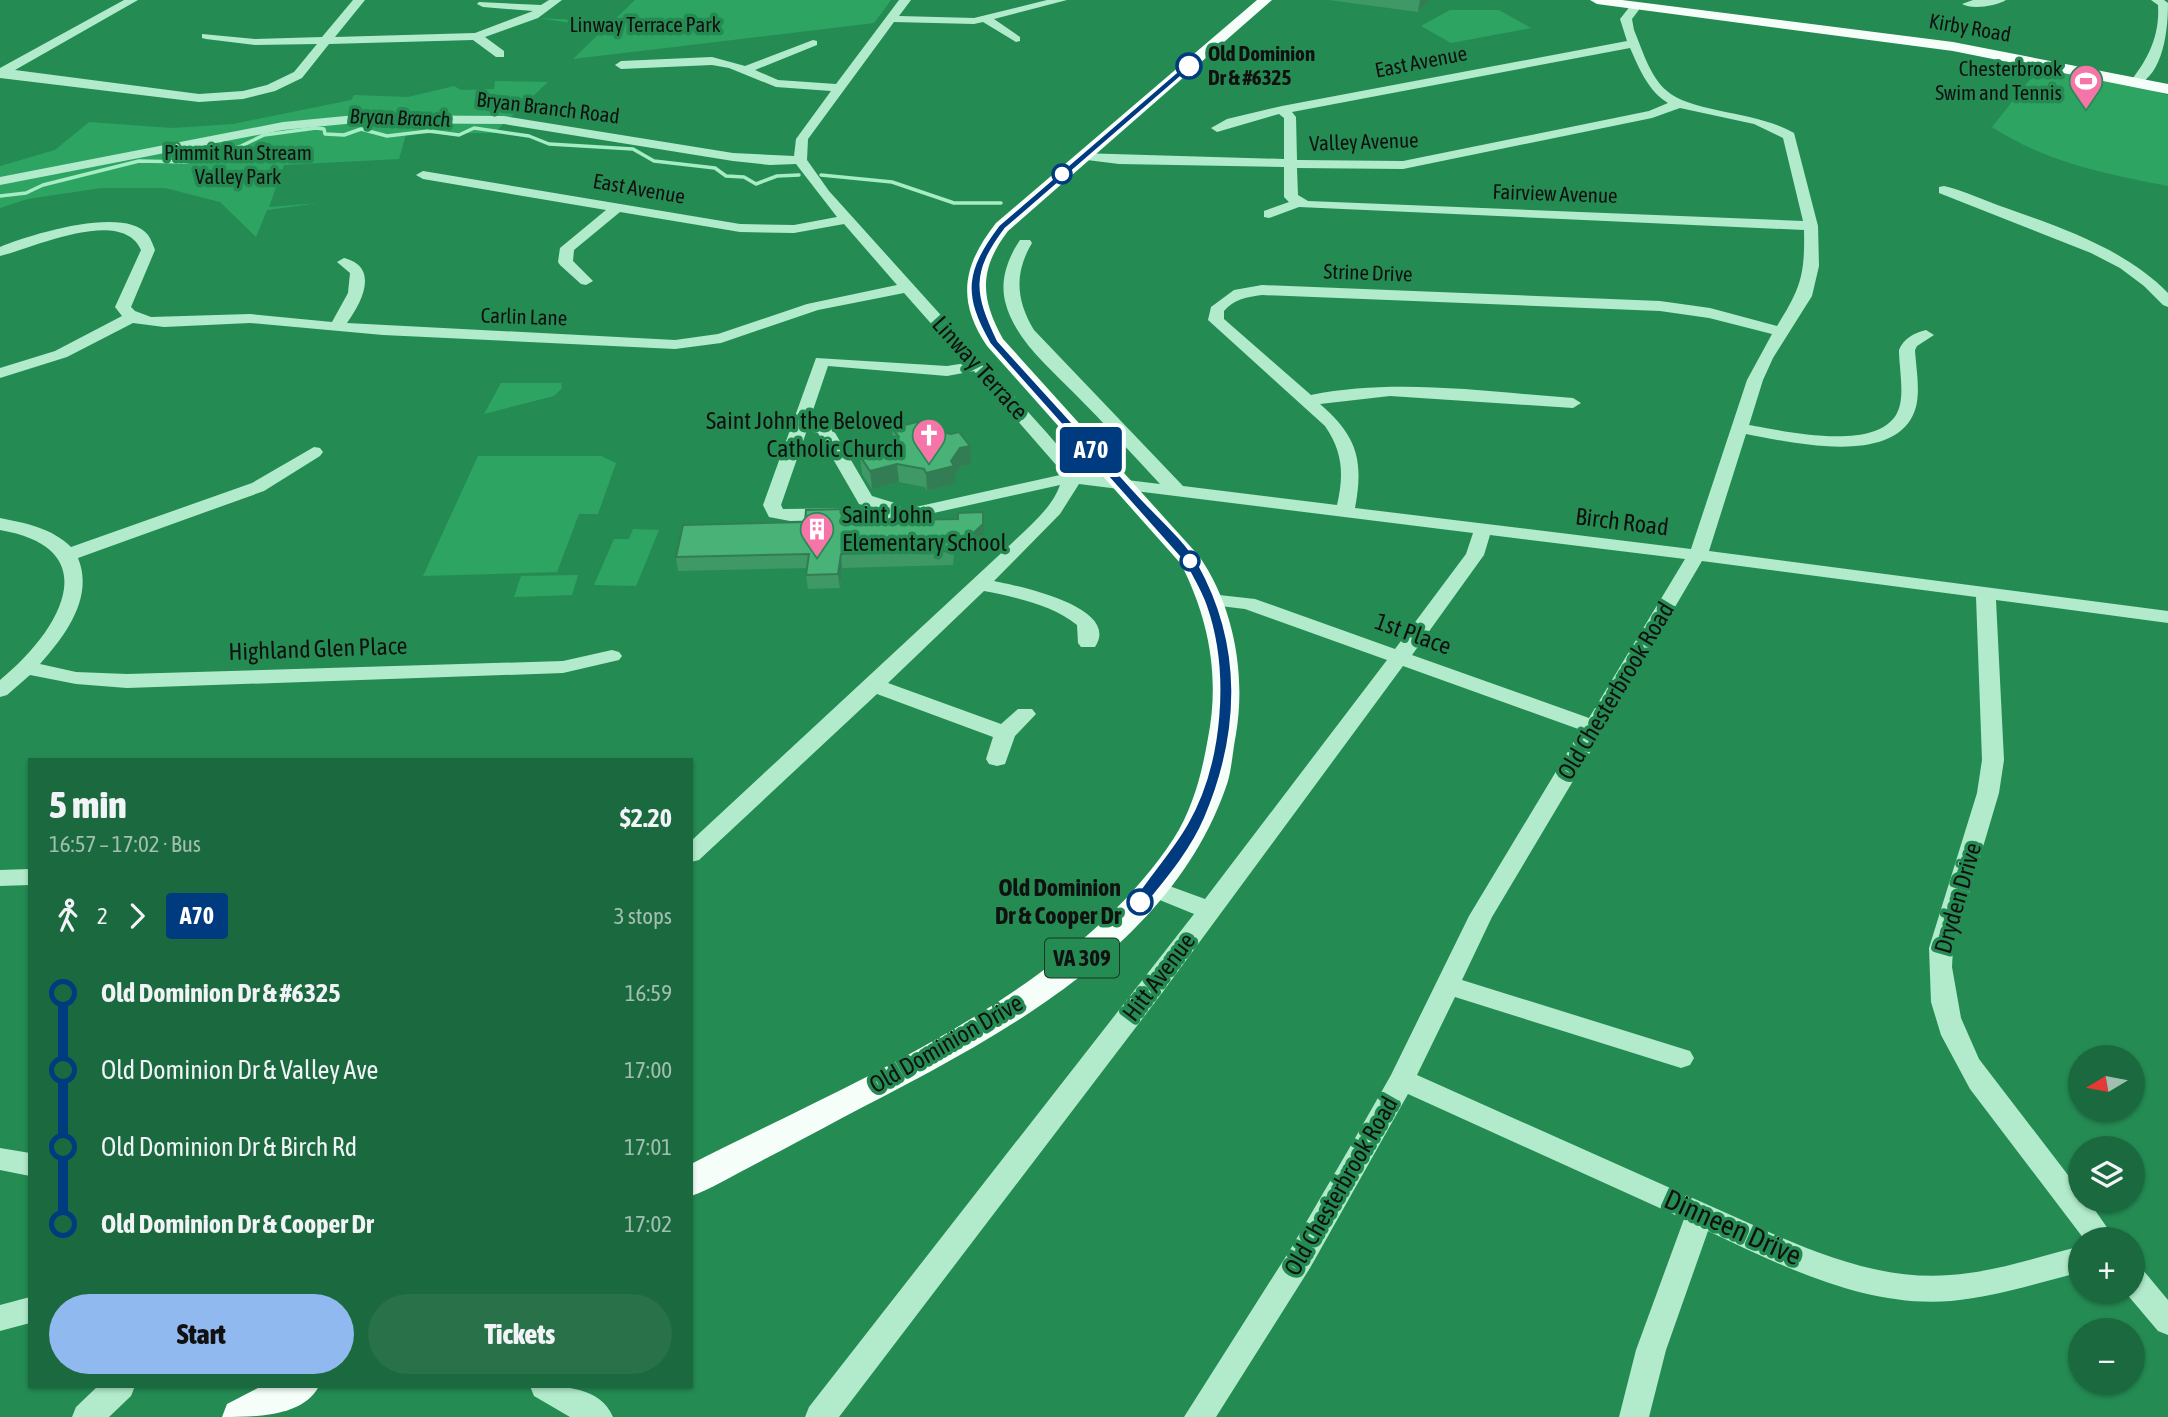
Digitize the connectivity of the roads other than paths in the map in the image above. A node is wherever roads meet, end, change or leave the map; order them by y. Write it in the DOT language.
graph roads {
  1 [pos="132,0"];
  2 [pos="359,0"];
  3 [pos="556,0"];
  4 [pos="905,0"];
  5 [pos="1061,0"];
  6 [pos="1265,0"];
  7 [pos="1597,0"];
  8 [pos="2000,0"];
  9 [pos="2160,2"];
  10 [pos="483,4"];
  11 [pos="1968,4"];
  12 [pos="1635,7"];
  13 [pos="545,9"];
  14 [pos="892,19"];
  15 [pos="986,19"];
  16 [pos="206,36"];
  17 [pos="476,36"];
  18 [pos="1016,38"];
  19 [pos="326,41"];
  20 [pos="813,43"];
  21 [pos="1634,44"];
  22 [pos="500,54"];
  23 [pos="621,70"];
  24 [pos="745,70"];
  25 [pos="1,73"];
  26 [pos="2136,82"];
  27 [pos="838,88"];
  28 [pos="2168,89"];
  29 [pos="1680,103"];
  30 [pos="1282,110"];
  31 [pos="1217,128"];
  32 [pos="1084,156"];
  33 [pos="800,160"];
  34 [pos="1290,165"];
  35 [pos="423,175"];
  36 [pos="0,181"];
  37 [pos="1944,190"];
  38 [pos="1298,203"];
  39 [pos="618,207"];
  40 [pos="1269,214"];
  41 [pos="848,219"];
  42 [pos="1811,226"];
  43 [pos="1025,243"];
  44 [pos="0,252"];
  45 [pos="344,262"];
  46 [pos="586,281"];
  47 [pos="907,288"];
  48 [pos="2168,302"];
  49 [pos="132,317"];
  50 [pos="337,327"];
  51 [pos="1782,332"];
  52 [pos="1926,335"];
  53 [pos="979,365"];
  54 [pos="0,373"];
  55 [pos="1308,401"];
  56 [pos="1573,404"];
  57 [pos="801,422"];
  58 [pos="1739,428"];
  59 [pos="314,452"];
  60 [pos="1070,478"];
  61 [pos="1123,485"];
  62 [pos="1177,492"];
  63 [pos="1345,512"];
  64 [pos="911,513"];
  65 [pos="0,524"];
  66 [pos="1483,529"];
  67 [pos="67,555"];
  68 [pos="1696,556"];
  69 [pos="980,584"];
  70 [pos="1986,592"];
  71 [pos="1210,600"];
  72 [pos="2168,617"];
  73 [pos="1088,643"];
  74 [pos="612,656"];
  75 [pos="1399,657"];
  76 [pos="26,668"];
  77 [pos="875,686"];
  78 [pos="0,690"];
  79 [pos="1025,714"];
  80 [pos="1595,728"];
  81 [pos="1004,733"];
  82 [pos="998,759"];
  83 [pos="693,852"];
  84 [pos="28,877"];
  85 [pos="0,878"];
  86 [pos="1153,888"];
  87 [pos="1209,910"];
  88 [pos="1447,985"];
  89 [pos="1681,1058"];
  90 [pos="1402,1080"];
  91 [pos="0,1159"];
  92 [pos="28,1165"];
  93 [pos="693,1180"];
  94 [pos="1700,1213"];
  95 [pos="2092,1227"];
  96 [pos="2068,1262"];
  97 [pos="2145,1294"];
  98 [pos="28,1311"];
  99 [pos="0,1318"];
  100 [pos="2168,1322"];
  101 [pos="118,1388"];
  102 [pos="296,1388"];
  103 [pos="548,1388"];
  104 [pos="87,1417"];
  105 [pos="242,1417"];
  106 [pos="598,1417"];
  107 [pos="820,1417"];
  108 [pos="1199,1417"];
  109 [pos="1634,1417"];
  1 -- 25 [label="street"];
  2 -- 19 [label="street"];
  3 -- 13 [label="street"];
  4 -- 14 [label="street"];
  5 -- 15 [label="street"];
  6 -- 32 [label="main road, Old Dominion Drive / VA 309"];
  7 -- 12 [label="main road, Kirby Road"];
  8 -- 11 [label="street"];
  9 -- 26 [label="street"];
  10 -- 13 [label="street"];
  12 -- 21 [label="street, Old Chesterbrook Road"];
  12 -- 26 [label="main road, Kirby Road"];
  13 -- 17 [label="street"];
  14 -- 15 [label="street"];
  14 -- 27 [label="street"];
  15 -- 18 [label="street"];
  16 -- 19 [label="street"];
  17 -- 19 [label="street"];
  17 -- 22 [label="street"];
  19 -- 25 [label="street"];
  20 -- 24 [label="street"];
  21 -- 29 [label="street, Old Chesterbrook Road"];
  21 -- 30 [label="street, East Avenue"];
  23 -- 24 [label="street"];
  24 -- 27 [label="street"];
  26 -- 28 [label="main road, Kirby Road"];
  27 -- 33 [label="street"];
  29 -- 34 [label="street, Valley Avenue"];
  29 -- 42 [label="street, Old Chesterbrook Road"];
  30 -- 31 [label="street, East Avenue"];
  30 -- 34 [label="street"];
  32 -- 34 [label="street, Valley Avenue"];
  32 -- 61 [label="main road, Old Dominion Drive / VA 309"];
  33 -- 36 [label="street, Bryan Branch Road"];
  33 -- 41 [label="street, Linway Terrace"];
  34 -- 38 [label="street"];
  35 -- 39 [label="street, East Avenue"];
  37 -- 48 [label="street"];
  38 -- 40 [label="street"];
  38 -- 42 [label="street, Fairview Avenue"];
  39 -- 41 [label="street, East Avenue"];
  39 -- 46 [label="street"];
  41 -- 47 [label="street, Linway Terrace"];
  42 -- 51 [label="street, Old Chesterbrook Road"];
  43 -- 62 [label="street"];
  44 -- 49 [label="street"];
  45 -- 50 [label="street"];
  47 -- 50 [label="street, Carlin Lane"];
  47 -- 53 [label="street, Linway Terrace"];
  49 -- 50 [label="street, Carlin Lane"];
  49 -- 54 [label="street"];
  51 -- 55 [label="street, Strine Drive"];
  51 -- 58 [label="street, Old Chesterbrook Road"];
  52 -- 58 [label="street"];
  53 -- 57 [label="street"];
  53 -- 60 [label="street, Linway Terrace"];
  55 -- 56 [label="street"];
  55 -- 63 [label="street, Strine Drive"];
  57 -- 64 [label="street"];
  57 -- 64 [label="street, Birch Road"];
  58 -- 68 [label="street, Old Chesterbrook Road"];
  59 -- 67 [label="street"];
  60 -- 61 [label="street, Birch Road"];
  60 -- 64 [label="street, Birch Road"];
  60 -- 69 [label="street"];
  61 -- 62 [label="street, Birch Road"];
  61 -- 71 [label="main road, Old Dominion Drive / VA 309"];
  62 -- 63 [label="street, Birch Road"];
  63 -- 66 [label="street, Birch Road"];
  65 -- 67 [label="street"];
  66 -- 68 [label="street, Birch Road"];
  66 -- 75 [label="street, Hitt Avenue"];
  67 -- 76 [label="street"];
  68 -- 70 [label="street, Birch Road"];
  68 -- 80 [label="street, Old Chesterbrook Road"];
  69 -- 73 [label="street"];
  69 -- 77 [label="street"];
  70 -- 72 [label="street, Birch Road"];
  70 -- 95 [label="street, Dryden Drive"];
  71 -- 75 [label="street, 1st Place"];
  71 -- 86 [label="main road, Old Dominion Drive / VA 309"];
  74 -- 76 [label="street, Highland Glen Place"];
  75 -- 80 [label="street, 1st Place"];
  75 -- 87 [label="street, Hitt Avenue"];
  76 -- 78 [label="street"];
  77 -- 81 [label="street"];
  77 -- 83 [label="street"];
  79 -- 81 [label="street"];
  80 -- 88 [label="street, Old Chesterbrook Road"];
  81 -- 82 [label="street"];
  84 -- 85 [label="street"];
  86 -- 87 [label="street"];
  86 -- 93 [label="main road, Old Dominion Drive / VA 309"];
  87 -- 107 [label="street, Hitt Avenue"];
  88 -- 89 [label="street"];
  88 -- 90 [label="street, Old Chesterbrook Road"];
  90 -- 94 [label="street, Dinneen Drive"];
  90 -- 108 [label="street, Old Chesterbrook Road"];
  91 -- 92 [label="street"];
  94 -- 96 [label="street, Dinneen Drive"];
  94 -- 109 [label="street"];
  97 -- 100 [label="street"];
  98 -- 99 [label="street"];
  101 -- 104 [label="street"];
  102 -- 105 [label="main road"];
  103 -- 106 [label="street"];
}
